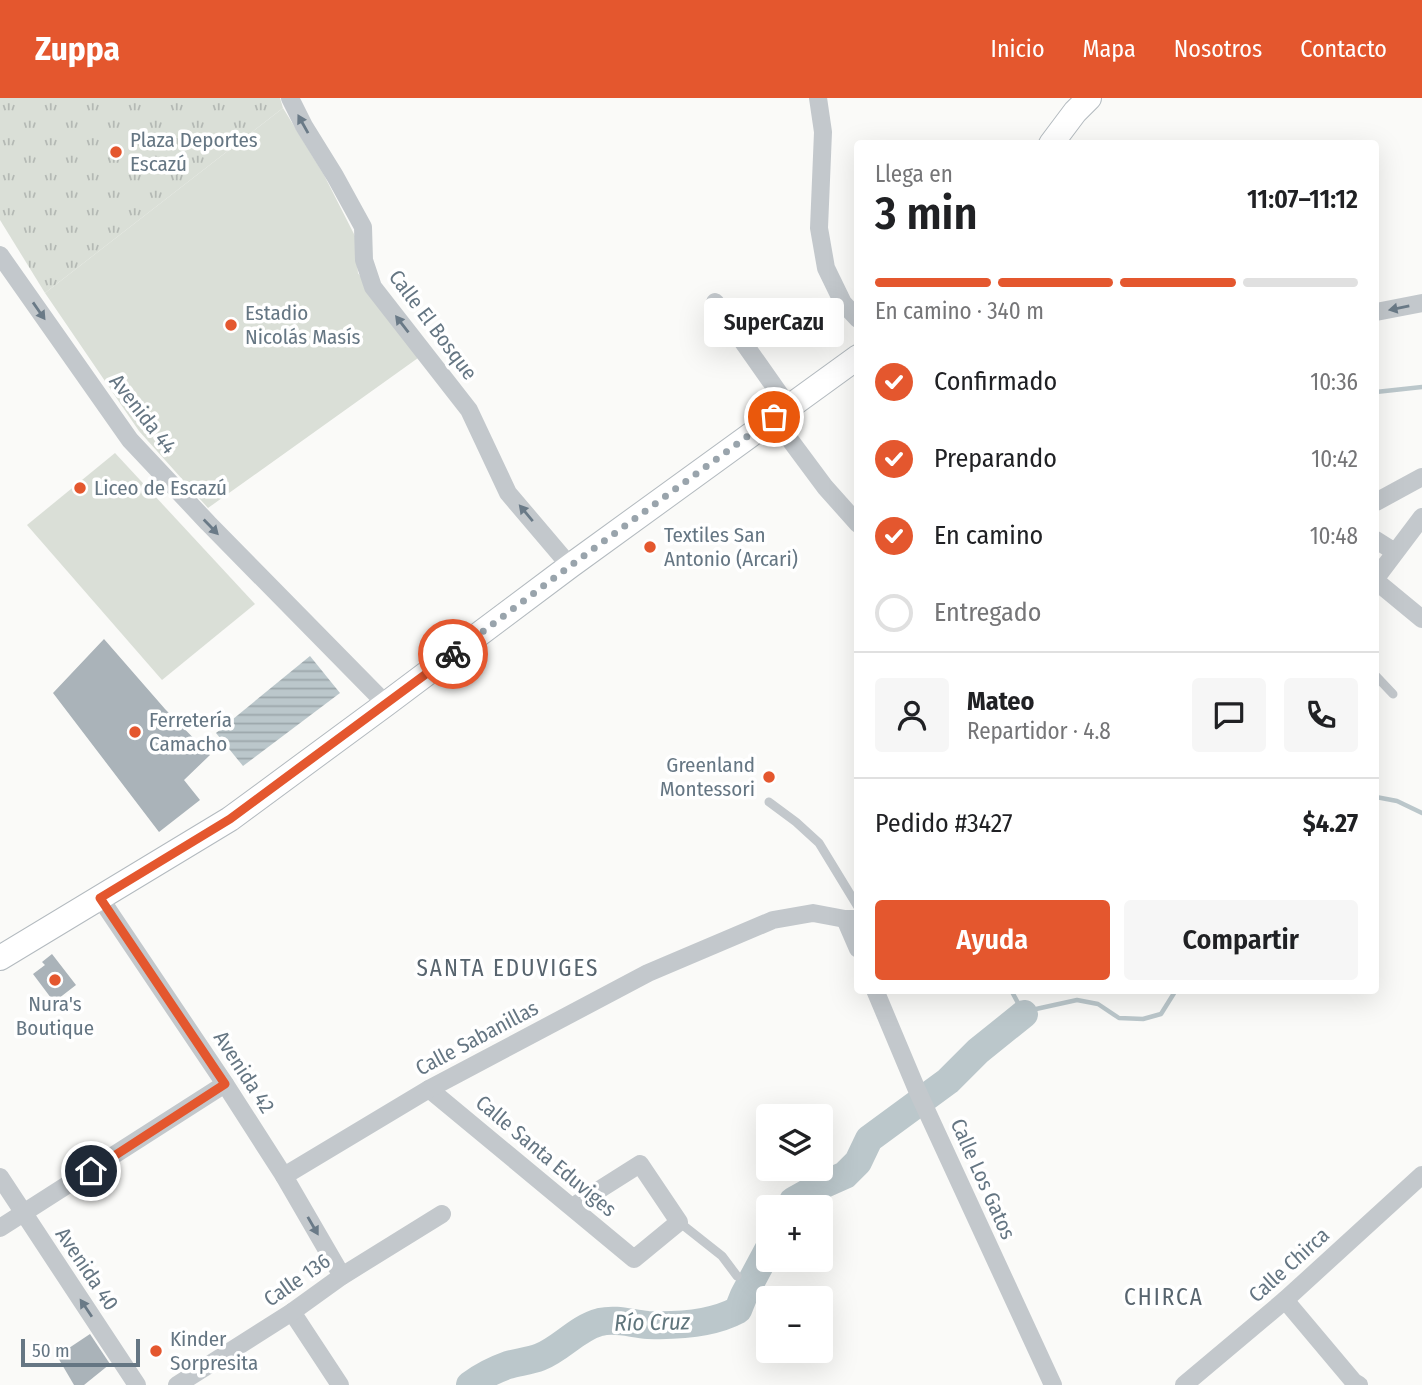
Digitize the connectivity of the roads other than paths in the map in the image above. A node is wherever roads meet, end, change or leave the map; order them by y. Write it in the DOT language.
graph roads {
  1 [pos="290,98"];
  2 [pos="818,98"];
  3 [pos="1089,98"];
  4 [pos="1054,140"];
  5 [pos="0,255"];
  6 [pos="715,302"];
  7 [pos="1422,303"];
  8 [pos="1379,311"];
  9 [pos="854,314"];
  10 [pos="854,360"];
  11 [pos="781,412"];
  12 [pos="1422,477"];
  13 [pos="1379,500"];
  14 [pos="1422,517"];
  15 [pos="854,519"];
  16 [pos="1379,542"];
  17 [pos="1395,552"];
  18 [pos="570,566"];
  19 [pos="1379,575"];
  20 [pos="1379,582"];
  21 [pos="1422,619"];
  22 [pos="1379,679"];
  23 [pos="1393,694"];
  24 [pos="386,705"];
  25 [pos="769,802"];
  26 [pos="100,898"];
  27 [pos="853,915"];
  28 [pos="0,958"];
  29 [pos="877,994"];
  30 [pos="225,1084"];
  31 [pos="429,1089"];
  32 [pos="1422,1175"];
  33 [pos="284,1176"];
  34 [pos="0,1177"];
  35 [pos="572,1207"];
  36 [pos="23,1214"];
  37 [pos="442,1214"];
  38 [pos="679,1222"];
  39 [pos="0,1228"];
  40 [pos="342,1276"];
  41 [pos="737,1276"];
  42 [pos="1285,1300"];
  43 [pos="292,1312"];
  44 [pos="137,1385"];
  45 [pos="177,1385"];
  46 [pos="340,1385"];
  47 [pos="1053,1385"];
  48 [pos="1185,1385"];
  49 [pos="1359,1385"];
  18 -- 1 [label="street, Calle El Bosque, one-way"];
  2 -- 9 [label="street"];
  3 -- 4 [label="main road"];
  5 -- 24 [label="street, Avenida 44, one-way"];
  6 -- 11 [label="street"];
  7 -- 8 [label="street, one-way"];
  10 -- 11 [label="main road"];
  11 -- 15 [label="street"];
  11 -- 18 [label="main road"];
  12 -- 13 [label="street"];
  14 -- 17 [label="street"];
  16 -- 17 [label="street"];
  17 -- 19 [label="street"];
  18 -- 24 [label="main road"];
  20 -- 21 [label="street"];
  22 -- 23 [label="lane"];
  24 -- 26 [label="main road"];
  25 -- 27 [label="lane"];
  26 -- 28 [label="main road"];
  26 -- 30 [label="street, Avenida 42"];
  27 -- 31 [label="street, Calle Sabanillas"];
  29 -- 47 [label="street, Calle Los Gatos"];
  30 -- 33 [label="street, Avenida 42"];
  30 -- 36 [label="street"];
  31 -- 33 [label="street, Calle Sabanillas"];
  31 -- 35 [label="street, Calle Santa Eduviges"];
  32 -- 42 [label="street, Calle Chirca"];
  33 -- 40 [label="street, Avenida 42, one-way"];
  34 -- 36 [label="street, Avenida 40"];
  35 -- 38 [label="street, Calle Santa Eduviges"];
  35 -- 38 [label="street"];
  36 -- 39 [label="street"];
  44 -- 36 [label="street, Avenida 40, one-way"];
  37 -- 40 [label="street, Calle 136"];
  38 -- 41 [label="lane"];
  40 -- 43 [label="street, Calle 136"];
  42 -- 48 [label="street, Calle Chirca"];
  42 -- 49 [label="street"];
  43 -- 45 [label="street, Calle 136"];
  43 -- 46 [label="street"];
}
